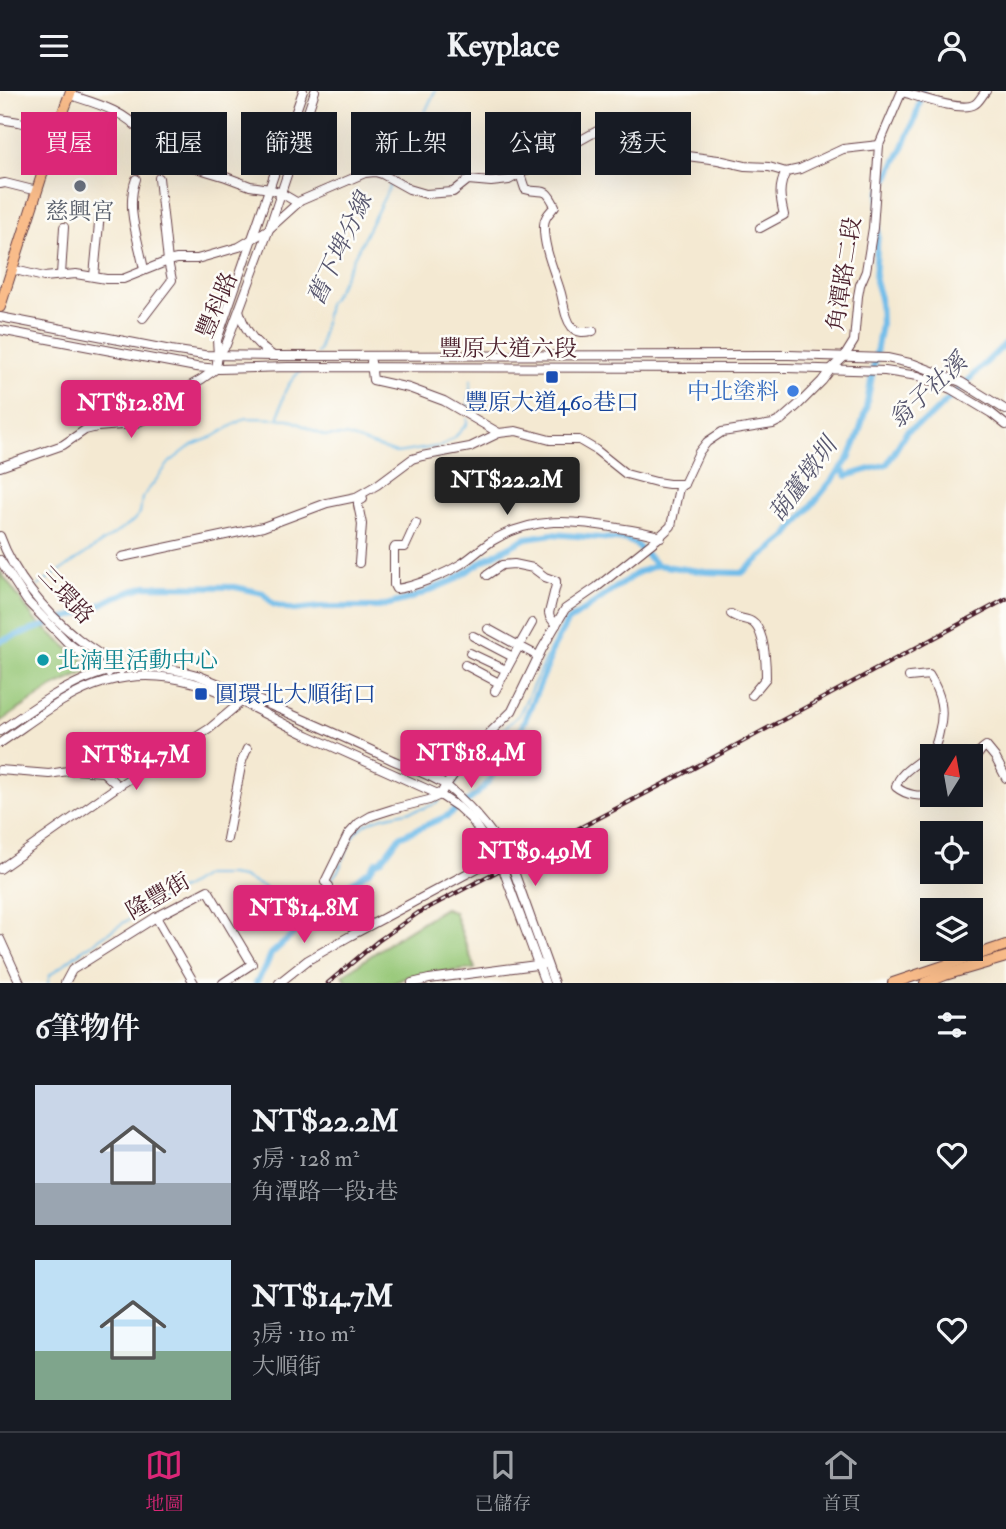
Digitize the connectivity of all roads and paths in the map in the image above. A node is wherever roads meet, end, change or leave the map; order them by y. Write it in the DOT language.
graph roads {
  1 [pos="303,91"];
  2 [pos="315,91"];
  3 [pos="902,91"];
  4 [pos="986,91"];
  5 [pos="70,93"];
  6 [pos="64,112"];
  7 [pos="0,119"];
  8 [pos="21,122"];
  9 [pos="581,140"];
  10 [pos="879,145"];
  11 [pos="786,172"];
  12 [pos="42,175"];
  13 [pos="517,175"];
  14 [pos="520,175"];
  15 [pos="159,178"];
  16 [pos="136,179"];
  17 [pos="0,184"];
  18 [pos="270,189"];
  19 [pos="37,191"];
  20 [pos="281,193"];
  21 [pos="298,203"];
  22 [pos="100,213"];
  23 [pos="64,227"];
  24 [pos="760,228"];
  25 [pos="269,229"];
  26 [pos="251,241"];
  27 [pos="168,261"];
  28 [pos="12,269"];
  29 [pos="144,270"];
  30 [pos="61,275"];
  31 [pos="94,276"];
  32 [pos="0,307"];
  33 [pos="238,309"];
  34 [pos="0,317"];
  35 [pos="143,318"];
  36 [pos="0,330"];
  37 [pos="593,331"];
  38 [pos="218,355"];
  39 [pos="274,356"];
  40 [pos="371,356"];
  41 [pos="844,357"];
  42 [pos="371,367"];
  43 [pos="216,369"];
  44 [pos="831,369"];
  45 [pos="1003,408"];
  46 [pos="1006,425"];
  47 [pos="499,433"];
  48 [pos="0,467"];
  49 [pos="684,484"];
  50 [pos="362,495"];
  51 [pos="416,523"];
  52 [pos="0,536"];
  53 [pos="659,538"];
  54 [pos="3,552"];
  55 [pos="122,557"];
  56 [pos="0,560"];
  57 [pos="359,563"];
  58 [pos="487,575"];
  59 [pos="731,614"];
  60 [pos="532,624"];
  61 [pos="555,625"];
  62 [pos="488,629"];
  63 [pos="473,636"];
  64 [pos="519,646"];
  65 [pos="470,653"];
  66 [pos="513,656"];
  67 [pos="538,656"];
  68 [pos="465,665"];
  69 [pos="118,668"];
  70 [pos="506,670"];
  71 [pos="106,671"];
  72 [pos="125,677"];
  73 [pos="909,677"];
  74 [pos="113,680"];
  75 [pos="752,695"];
  76 [pos="242,698"];
  77 [pos="0,731"];
  78 [pos="0,743"];
  79 [pos="935,744"];
  80 [pos="984,748"];
  81 [pos="247,749"];
  82 [pos="920,759"];
  83 [pos="0,770"];
  84 [pos="1006,778"];
  85 [pos="446,785"];
  86 [pos="118,786"];
  87 [pos="440,795"];
  88 [pos="920,796"];
  89 [pos="475,818"];
  90 [pos="227,839"];
  91 [pos="501,855"];
  92 [pos="0,869"];
  93 [pos="327,884"];
  94 [pos="156,917"];
  95 [pos="0,939"];
  96 [pos="1006,945"];
  97 [pos="2,949"];
  98 [pos="1006,957"];
  99 [pos="543,964"];
  100 [pos="932,979"];
  101 [pos="20,983"];
  102 [pos="65,983"];
  103 [pos="194,983"];
  104 [pos="223,983"];
  105 [pos="279,983"];
  106 [pos="412,983"];
  107 [pos="545,983"];
  108 [pos="554,983"];
  109 [pos="893,983"];
  1 -- 18 [label="street, 豐科路"];
  2 -- 20 [label="street, 豐科路"];
  3 -- 4 [label="street"];
  3 -- 10 [label="street, 角潭路二段"];
  5 -- 6 [label="main road"];
  5 -- 18 [label="street"];
  7 -- 8 [label="street"];
  9 -- 11 [label="street"];
  10 -- 11 [label="street"];
  10 -- 41 [label="street, 角潭路二段"];
  11 -- 24 [label="street"];
  12 -- 19 [label="main road"];
  13 -- 21 [label="street"];
  14 -- 37 [label="street"];
  15 -- 27 [label="street"];
  16 -- 29 [label="street"];
  17 -- 19 [label="street"];
  18 -- 20 [label="street"];
  18 -- 26 [label="street, 豐科路"];
  19 -- 28 [label="main road"];
  20 -- 21 [label="street"];
  20 -- 25 [label="street, 豐科路"];
  21 -- 25 [label="street"];
  22 -- 31 [label="street"];
  23 -- 30 [label="street"];
  25 -- 26 [label="street"];
  25 -- 33 [label="street, 豐科路"];
  26 -- 27 [label="street"];
  26 -- 38 [label="street, 豐科路"];
  27 -- 29 [label="street"];
  27 -- 35 [label="street"];
  28 -- 30 [label="street"];
  28 -- 32 [label="main road"];
  29 -- 31 [label="street"];
  30 -- 31 [label="street"];
  33 -- 38 [label="street, 豐科路"];
  33 -- 39 [label="street"];
  34 -- 38 [label="street, 豐原大道六段"];
  36 -- 43 [label="street, 豐原大道六段"];
  38 -- 39 [label="street, 豐原大道六段"];
  38 -- 43 [label="street"];
  39 -- 40 [label="street, 豐原大道六段"];
  40 -- 41 [label="street, 豐原大道六段"];
  40 -- 42 [label="street"];
  41 -- 44 [label="street, 角潭路二段"];
  41 -- 45 [label="street, 豐原大道六段"];
  42 -- 43 [label="street, 豐原大道六段"];
  42 -- 44 [label="street, 豐原大道六段"];
  42 -- 47 [label="street"];
  43 -- 48 [label="street"];
  44 -- 46 [label="street, 豐原大道六段"];
  44 -- 49 [label="street, 角潭路二段"];
  47 -- 49 [label="street"];
  47 -- 50 [label="street"];
  49 -- 53 [label="street, 角潭路二段"];
  50 -- 55 [label="street"];
  50 -- 57 [label="street"];
  51 -- 53 [label="street"];
  52 -- 54 [label="street, 三環路"];
  53 -- 61 [label="street"];
  54 -- 69 [label="street, 三環路"];
  56 -- 71 [label="street, 三環路"];
  58 -- 61 [label="street"];
  59 -- 75 [label="street"];
  60 -- 64 [label="street"];
  61 -- 67 [label="street"];
  62 -- 64 [label="street"];
  63 -- 66 [label="street"];
  64 -- 66 [label="street"];
  64 -- 67 [label="street"];
  65 -- 70 [label="street"];
  66 -- 70 [label="street"];
  67 -- 85 [label="street"];
  68 -- 70 [label="street"];
  69 -- 71 [label="street"];
  69 -- 72 [label="street, 三環路"];
  69 -- 76 [label="street"];
  71 -- 74 [label="street, 三環路"];
  71 -- 77 [label="street"];
  72 -- 74 [label="street"];
  72 -- 76 [label="street"];
  73 -- 79 [label="street"];
  74 -- 78 [label="street"];
  76 -- 85 [label="street"];
  76 -- 86 [label="street"];
  76 -- 87 [label="street"];
  80 -- 84 [label="street"];
  81 -- 90 [label="street"];
  82 -- 88 [label="street"];
  83 -- 86 [label="street"];
  85 -- 87 [label="street"];
  85 -- 89 [label="street"];
  86 -- 92 [label="street"];
  87 -- 89 [label="street"];
  87 -- 93 [label="street"];
  89 -- 91 [label="street"];
  91 -- 99 [label="street"];
  91 -- 105 [label="street"];
  94 -- 102 [label="street, 隆豐街"];
  94 -- 103 [label="street"];
  94 -- 104 [label="street, 隆豐街"];
  95 -- 97 [label="street"];
  96 -- 100 [label="main road"];
  97 -- 101 [label="street"];
  98 -- 100 [label="main road"];
  99 -- 106 [label="street"];
  99 -- 107 [label="street"];
  99 -- 108 [label="street"];
  100 -- 109 [label="main road"];
}
